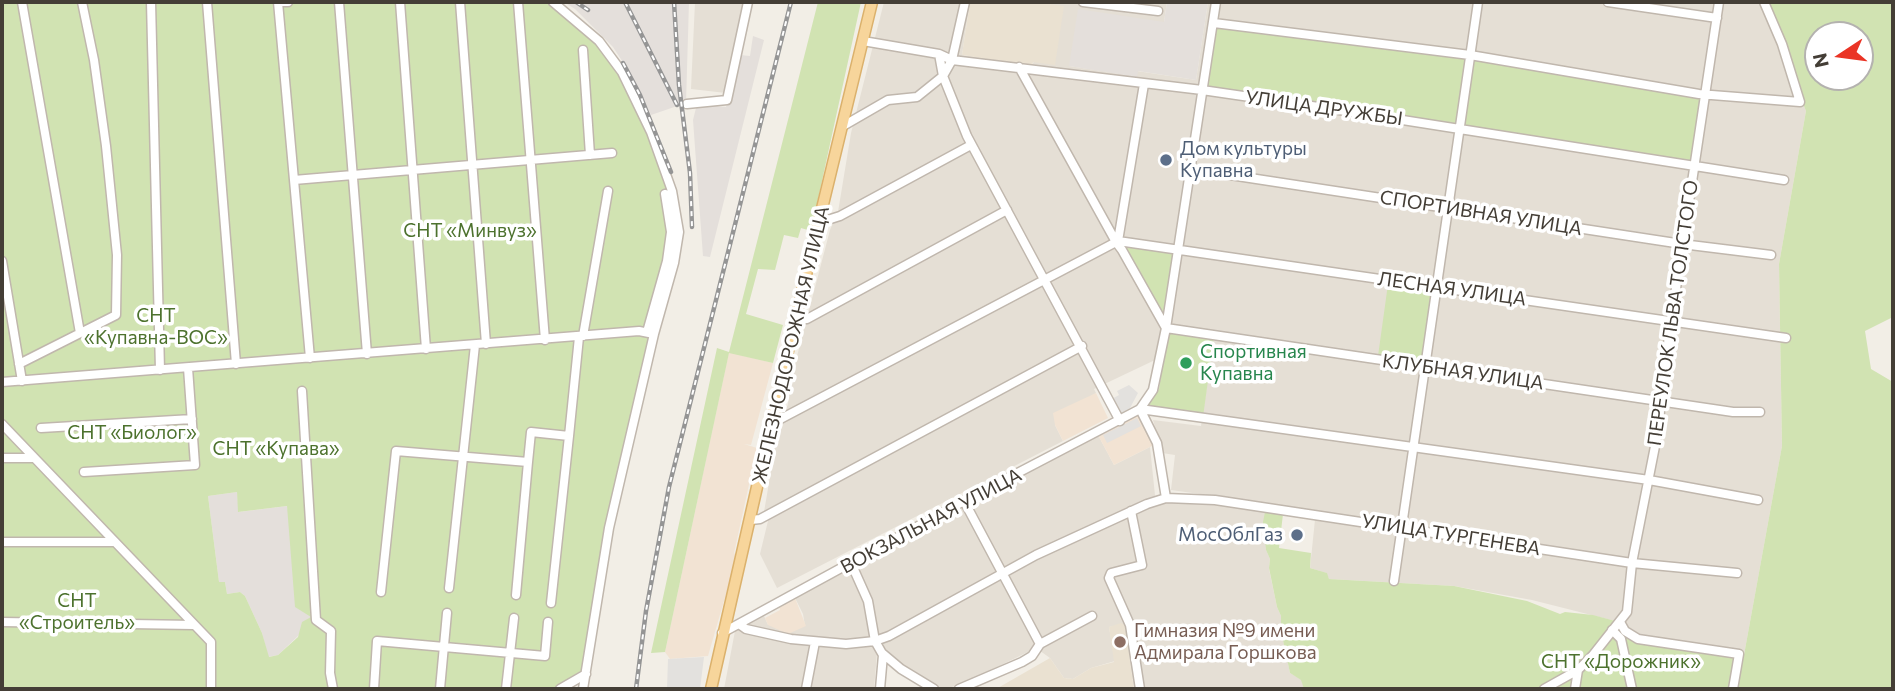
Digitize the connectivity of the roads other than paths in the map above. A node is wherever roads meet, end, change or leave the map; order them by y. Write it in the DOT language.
graph roads {
  1 [pos="22,2"];
  2 [pos="82,2"];
  3 [pos="151,2"];
  4 [pos="207,2"];
  5 [pos="278,2"];
  6 [pos="288,2"];
  7 [pos="339,2"];
  8 [pos="400,2"];
  9 [pos="460,2"];
  10 [pos="518,2"];
  11 [pos="554,2"];
  12 [pos="748,2"];
  13 [pos="872,2"];
  14 [pos="965,2"];
  15 [pos="1083,2"];
  16 [pos="1216,2"];
  17 [pos="1478,2"];
  18 [pos="1608,2"];
  19 [pos="1719,2"];
  20 [pos="1764,2"];
  21 [pos="1158,11"];
  22 [pos="1717,18"];
  23 [pos="1213,23"];
  24 [pos="863,41"];
  25 [pos="583,50"];
  26 [pos="939,54"];
  27 [pos="1470,55"];
  28 [pos="952,60"];
  29 [pos="1019,67"];
  30 [pos="943,76"];
  31 [pos="1144,84"];
  32 [pos="1202,90"];
  33 [pos="1705,94"];
  34 [pos="687,104"];
  35 [pos="843,126"];
  36 [pos="1460,130"];
  37 [pos="971,145"];
  38 [pos="612,153"];
  39 [pos="590,155"];
  40 [pos="531,160"];
  41 [pos="472,165"];
  42 [pos="1694,165"];
  43 [pos="1191,169"];
  44 [pos="413,170"];
  45 [pos="353,175"];
  46 [pos="294,180"];
  47 [pos="1784,180"];
  48 [pos="608,191"];
  49 [pos="664,194"];
  50 [pos="1448,208"];
  51 [pos="1007,210"];
  52 [pos="821,222"];
  53 [pos="1117,242"];
  54 [pos="1682,244"];
  55 [pos="1178,250"];
  56 [pos="1771,255"];
  57 [pos="2,261"];
  58 [pos="1045,280"];
  59 [pos="1437,286"];
  60 [pos="795,320"];
  61 [pos="1671,322"];
  62 [pos="1166,328"];
  63 [pos="80,333"];
  64 [pos="651,333"];
  65 [pos="581,337"];
  66 [pos="1786,338"];
  67 [pos="545,340"];
  68 [pos="486,344"];
  69 [pos="475,345"];
  70 [pos="1082,346"];
  71 [pos="426,349"];
  72 [pos="367,354"];
  73 [pos="310,359"];
  74 [pos="19,363"];
  75 [pos="236,364"];
  76 [pos="1426,367"];
  77 [pos="188,368"];
  78 [pos="160,370"];
  79 [pos="22,381"];
  80 [pos="2,382"];
  81 [pos="302,391"];
  82 [pos="1661,401"];
  83 [pos="1140,410"];
  84 [pos="1760,412"];
  85 [pos="192,419"];
  86 [pos="1120,421"];
  87 [pos="2,424"];
  88 [pos="771,424"];
  89 [pos="41,428"];
  90 [pos="569,436"];
  91 [pos="1415,448"];
  92 [pos="464,456"];
  93 [pos="2,458"];
  94 [pos="34,458"];
  95 [pos="528,462"];
  96 [pos="84,472"];
  97 [pos="1649,480"];
  98 [pos="1166,498"];
  99 [pos="1758,500"];
  100 [pos="964,501"];
  101 [pos="1130,511"];
  102 [pos="751,520"];
  103 [pos="1403,528"];
  104 [pos="2,542"];
  105 [pos="115,542"];
  106 [pos="851,563"];
  107 [pos="1632,563"];
  108 [pos="1002,573"];
  109 [pos="1737,573"];
  110 [pos="1394,581"];
  111 [pos="449,588"];
  112 [pos="381,592"];
  113 [pos="516,595"];
  114 [pos="551,603"];
  115 [pos="447,612"];
  116 [pos="1092,615"];
  117 [pos="514,618"];
  118 [pos="2,622"];
  119 [pos="548,622"];
  120 [pos="1620,622"];
  121 [pos="739,624"];
  122 [pos="194,625"];
  123 [pos="1612,630"];
  124 [pos="723,633"];
  125 [pos="875,641"];
  126 [pos="815,642"];
  127 [pos="1040,645"];
  128 [pos="444,647"];
  129 [pos="510,653"];
  130 [pos="883,655"];
  131 [pos="1578,670"];
  132 [pos="586,674"];
  133 [pos="211,689"];
  134 [pos="333,689"];
  135 [pos="374,689"];
  136 [pos="440,689"];
  137 [pos="506,689"];
  138 [pos="560,689"];
  139 [pos="583,689"];
  140 [pos="711,689"];
  141 [pos="806,689"];
  142 [pos="880,689"];
  143 [pos="934,689"];
  144 [pos="959,689"];
  145 [pos="1140,689"];
  146 [pos="1544,689"];
  147 [pos="1575,689"];
  148 [pos="1632,689"];
  149 [pos="1733,689"];
  1 -- 63 [label="street"];
  2 -- 63 [label="street"];
  3 -- 78 [label="street"];
  4 -- 75 [label="street"];
  5 -- 6 [label="street"];
  5 -- 46 [label="street"];
  7 -- 45 [label="street"];
  8 -- 44 [label="street"];
  9 -- 41 [label="street"];
  10 -- 40 [label="street"];
  11 -- 64 [label="street"];
  12 -- 34 [label="street"];
  13 -- 24 [label="main road, ЖЕЛЕЗНОДОРОЖНАЯ УЛИЦА"];
  14 -- 28 [label="street"];
  15 -- 21 [label="street"];
  16 -- 23 [label="street"];
  17 -- 27 [label="street"];
  18 -- 22 [label="street"];
  19 -- 22 [label="street, ПЕРЕУЛОК ЛЬВА ТОЛСТОГО"];
  20 -- 33 [label="street"];
  22 -- 33 [label="street, ПЕРЕУЛОК ЛЬВА ТОЛСТОГО"];
  23 -- 27 [label="street"];
  23 -- 32 [label="street"];
  24 -- 26 [label="street, УЛИЦА ДРУЖБЫ"];
  24 -- 35 [label="main road, ЖЕЛЕЗНОДОРОЖНАЯ УЛИЦА"];
  25 -- 39 [label="street"];
  26 -- 28 [label="street, УЛИЦА ДРУЖБЫ"];
  26 -- 30 [label="street"];
  27 -- 33 [label="street"];
  27 -- 36 [label="street"];
  28 -- 29 [label="street, УЛИЦА ДРУЖБЫ"];
  28 -- 30 [label="street"];
  29 -- 31 [label="street, УЛИЦА ДРУЖБЫ"];
  29 -- 53 [label="street"];
  30 -- 35 [label="street"];
  30 -- 37 [label="street"];
  31 -- 32 [label="street, УЛИЦА ДРУЖБЫ"];
  31 -- 53 [label="street"];
  32 -- 36 [label="street, УЛИЦА ДРУЖБЫ"];
  32 -- 43 [label="street"];
  33 -- 42 [label="street, ПЕРЕУЛОК ЛЬВА ТОЛСТОГО"];
  35 -- 52 [label="main road, ЖЕЛЕЗНОДОРОЖНАЯ УЛИЦА"];
  36 -- 42 [label="street, УЛИЦА ДРУЖБЫ"];
  36 -- 50 [label="street"];
  37 -- 51 [label="street"];
  37 -- 52 [label="street"];
  38 -- 39 [label="street"];
  39 -- 40 [label="street"];
  40 -- 41 [label="street"];
  40 -- 67 [label="street"];
  41 -- 44 [label="street"];
  41 -- 68 [label="street"];
  42 -- 47 [label="street, УЛИЦА ДРУЖБЫ"];
  42 -- 54 [label="street, ПЕРЕУЛОК ЛЬВА ТОЛСТОГО"];
  43 -- 50 [label="street, СПОРТИВНАЯ УЛИЦА"];
  43 -- 55 [label="street"];
  44 -- 45 [label="street"];
  44 -- 71 [label="street"];
  45 -- 46 [label="street"];
  45 -- 72 [label="street"];
  46 -- 73 [label="street"];
  48 -- 65 [label="street"];
  49 -- 64 [label="street"];
  50 -- 54 [label="street, СПОРТИВНАЯ УЛИЦА"];
  50 -- 59 [label="street"];
  51 -- 58 [label="street"];
  51 -- 60 [label="street"];
  52 -- 60 [label="main road, ЖЕЛЕЗНОДОРОЖНАЯ УЛИЦА"];
  53 -- 55 [label="street, ЛЕСНАЯ УЛИЦА"];
  53 -- 58 [label="street"];
  53 -- 62 [label="street"];
  54 -- 56 [label="street, СПОРТИВНАЯ УЛИЦА"];
  54 -- 61 [label="street, ПЕРЕУЛОК ЛЬВА ТОЛСТОГО"];
  55 -- 59 [label="street, ЛЕСНАЯ УЛИЦА"];
  55 -- 62 [label="street"];
  57 -- 74 [label="street"];
  58 -- 70 [label="street"];
  58 -- 88 [label="street"];
  59 -- 61 [label="street, ЛЕСНАЯ УЛИЦА"];
  59 -- 76 [label="street"];
  60 -- 88 [label="main road, ЖЕЛЕЗНОДОРОЖНАЯ УЛИЦА"];
  61 -- 66 [label="street, ЛЕСНАЯ УЛИЦА"];
  61 -- 82 [label="street, ПЕРЕУЛОК ЛЬВА ТОЛСТОГО"];
  62 -- 76 [label="street, КЛУБНАЯ УЛИЦА"];
  62 -- 83 [label="street"];
  63 -- 74 [label="street"];
  64 -- 65 [label="street"];
  64 -- 132 [label="street"];
  65 -- 67 [label="street"];
  65 -- 90 [label="street"];
  67 -- 68 [label="street"];
  68 -- 69 [label="street"];
  69 -- 71 [label="street"];
  69 -- 92 [label="street"];
  70 -- 86 [label="street"];
  70 -- 102 [label="street"];
  71 -- 72 [label="street"];
  72 -- 73 [label="street"];
  73 -- 75 [label="street"];
  74 -- 79 [label="street"];
  75 -- 77 [label="street"];
  76 -- 82 [label="street, КЛУБНАЯ УЛИЦА"];
  76 -- 91 [label="street"];
  77 -- 78 [label="street"];
  77 -- 85 [label="street"];
  78 -- 79 [label="street"];
  79 -- 80 [label="street"];
  81 -- 134 [label="street"];
  82 -- 84 [label="street, КЛУБНАЯ УЛИЦА"];
  82 -- 97 [label="street, ПЕРЕУЛОК ЛЬВА ТОЛСТОГО"];
  83 -- 86 [label="street, ВОКЗАЛЬНАЯ УЛИЦА"];
  83 -- 91 [label="street"];
  83 -- 98 [label="street"];
  85 -- 89 [label="street"];
  85 -- 96 [label="street"];
  86 -- 100 [label="street, ВОКЗАЛЬНАЯ УЛИЦА"];
  87 -- 94 [label="street"];
  88 -- 102 [label="main road, ЖЕЛЕЗНОДОРОЖНАЯ УЛИЦА"];
  90 -- 95 [label="street"];
  90 -- 114 [label="street"];
  91 -- 97 [label="street"];
  91 -- 103 [label="street"];
  92 -- 95 [label="street"];
  92 -- 111 [label="street"];
  92 -- 112 [label="street"];
  93 -- 94 [label="street"];
  94 -- 105 [label="street"];
  95 -- 113 [label="street"];
  97 -- 99 [label="street"];
  97 -- 107 [label="street, ПЕРЕУЛОК ЛЬВА ТОЛСТОГО"];
  98 -- 101 [label="street"];
  98 -- 103 [label="street, УЛИЦА ТУРГЕНЕВА"];
  100 -- 106 [label="street, ВОКЗАЛЬНАЯ УЛИЦА"];
  100 -- 108 [label="street"];
  101 -- 108 [label="street"];
  101 -- 145 [label="street"];
  102 -- 124 [label="main road, ЖЕЛЕЗНОДОРОЖНАЯ УЛИЦА"];
  103 -- 107 [label="street, УЛИЦА ТУРГЕНЕВА"];
  103 -- 110 [label="street"];
  104 -- 105 [label="street"];
  105 -- 122 [label="street"];
  106 -- 121 [label="street, ВОКЗАЛЬНАЯ УЛИЦА"];
  106 -- 125 [label="street"];
  107 -- 109 [label="street, УЛИЦА ТУРГЕНЕВА"];
  107 -- 120 [label="street, ПЕРЕУЛОК ЛЬВА ТОЛСТОГО"];
  108 -- 125 [label="street"];
  108 -- 127 [label="street"];
  115 -- 128 [label="street"];
  116 -- 127 [label="street"];
  117 -- 129 [label="street"];
  118 -- 122 [label="street"];
  119 -- 129 [label="street"];
  120 -- 123 [label="street"];
  120 -- 149 [label="street"];
  121 -- 124 [label="street, ВОКЗАЛЬНАЯ УЛИЦА"];
  121 -- 126 [label="street"];
  122 -- 133 [label="street"];
  123 -- 131 [label="street"];
  123 -- 148 [label="street"];
  124 -- 140 [label="main road, ЖЕЛЕЗНОДОРОЖНАЯ УЛИЦА"];
  125 -- 126 [label="street"];
  125 -- 130 [label="street"];
  126 -- 141 [label="street"];
  127 -- 144 [label="street"];
  128 -- 129 [label="street"];
  128 -- 135 [label="street"];
  128 -- 136 [label="street"];
  129 -- 137 [label="street"];
  130 -- 142 [label="street"];
  130 -- 143 [label="street"];
  131 -- 146 [label="street"];
  131 -- 147 [label="street"];
  132 -- 138 [label="street"];
  132 -- 139 [label="street"];
}
